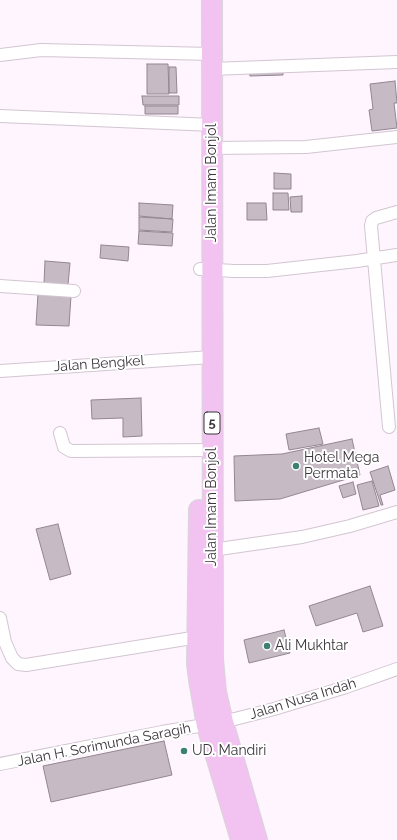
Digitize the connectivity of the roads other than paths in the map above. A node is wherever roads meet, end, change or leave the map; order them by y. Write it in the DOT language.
graph roads {
  1 [pos="200,0"];
  2 [pos="212,0"];
  3 [pos="0,55"];
  4 [pos="208,59"];
  5 [pos="397,62"];
  6 [pos="0,116"];
  7 [pos="206,126"];
  8 [pos="397,137"];
  9 [pos="213,148"];
  10 [pos="397,212"];
  11 [pos="397,255"];
  12 [pos="374,259"];
  13 [pos="206,270"];
  14 [pos="0,286"];
  15 [pos="74,290"];
  16 [pos="206,357"];
  17 [pos="0,371"];
  18 [pos="392,396"];
  19 [pos="389,427"];
  20 [pos="60,433"];
  21 [pos="206,450"];
  22 [pos="397,512"];
  23 [pos="205,549"];
  24 [pos="0,618"];
  25 [pos="1,632"];
  26 [pos="198,637"];
  27 [pos="397,669"];
  28 [pos="215,724"];
  29 [pos="0,764"];
  30 [pos="241,840"];
  31 [pos="257,840"];
  1 -- 4 [label="highway, Jalan Imam Bonjol / 5"];
  2 -- 4 [label="highway, Jalan Imam Bonjol / 5"];
  3 -- 4 [label="street"];
  4 -- 5 [label="street"];
  4 -- 7 [label="highway, Jalan Imam Bonjol / 5"];
  6 -- 7 [label="street"];
  7 -- 9 [label="highway, Jalan Imam Bonjol / 5"];
  7 -- 13 [label="highway, Jalan Imam Bonjol / 5"];
  8 -- 9 [label="street"];
  9 -- 13 [label="highway, Jalan Imam Bonjol / 5"];
  10 -- 12 [label="street"];
  11 -- 12 [label="street"];
  12 -- 13 [label="street"];
  12 -- 18 [label="street"];
  13 -- 16 [label="highway, Jalan Imam Bonjol / 5"];
  14 -- 15 [label="street"];
  16 -- 17 [label="street, Jalan Bengkel"];
  16 -- 21 [label="highway, Jalan Imam Bonjol / 5"];
  18 -- 19 [label="street"];
  20 -- 21 [label="street"];
  21 -- 23 [label="highway, Jalan Imam Bonjol / 5"];
  22 -- 23 [label="street"];
  23 -- 26 [label="highway, Jalan Imam Bonjol / 5"];
  23 -- 28 [label="highway, Jalan Imam Bonjol / 5"];
  24 -- 25 [label="street"];
  25 -- 26 [label="street"];
  26 -- 28 [label="highway, Jalan Imam Bonjol / 5"];
  27 -- 28 [label="street, Jalan Nusa Indah"];
  28 -- 29 [label="street, Jalan H. Sorimunda Saragih"];
  28 -- 30 [label="highway, Jalan Imam Bonjol / 5"];
  28 -- 31 [label="highway, Jalan Imam Bonjol / 5"];
}
